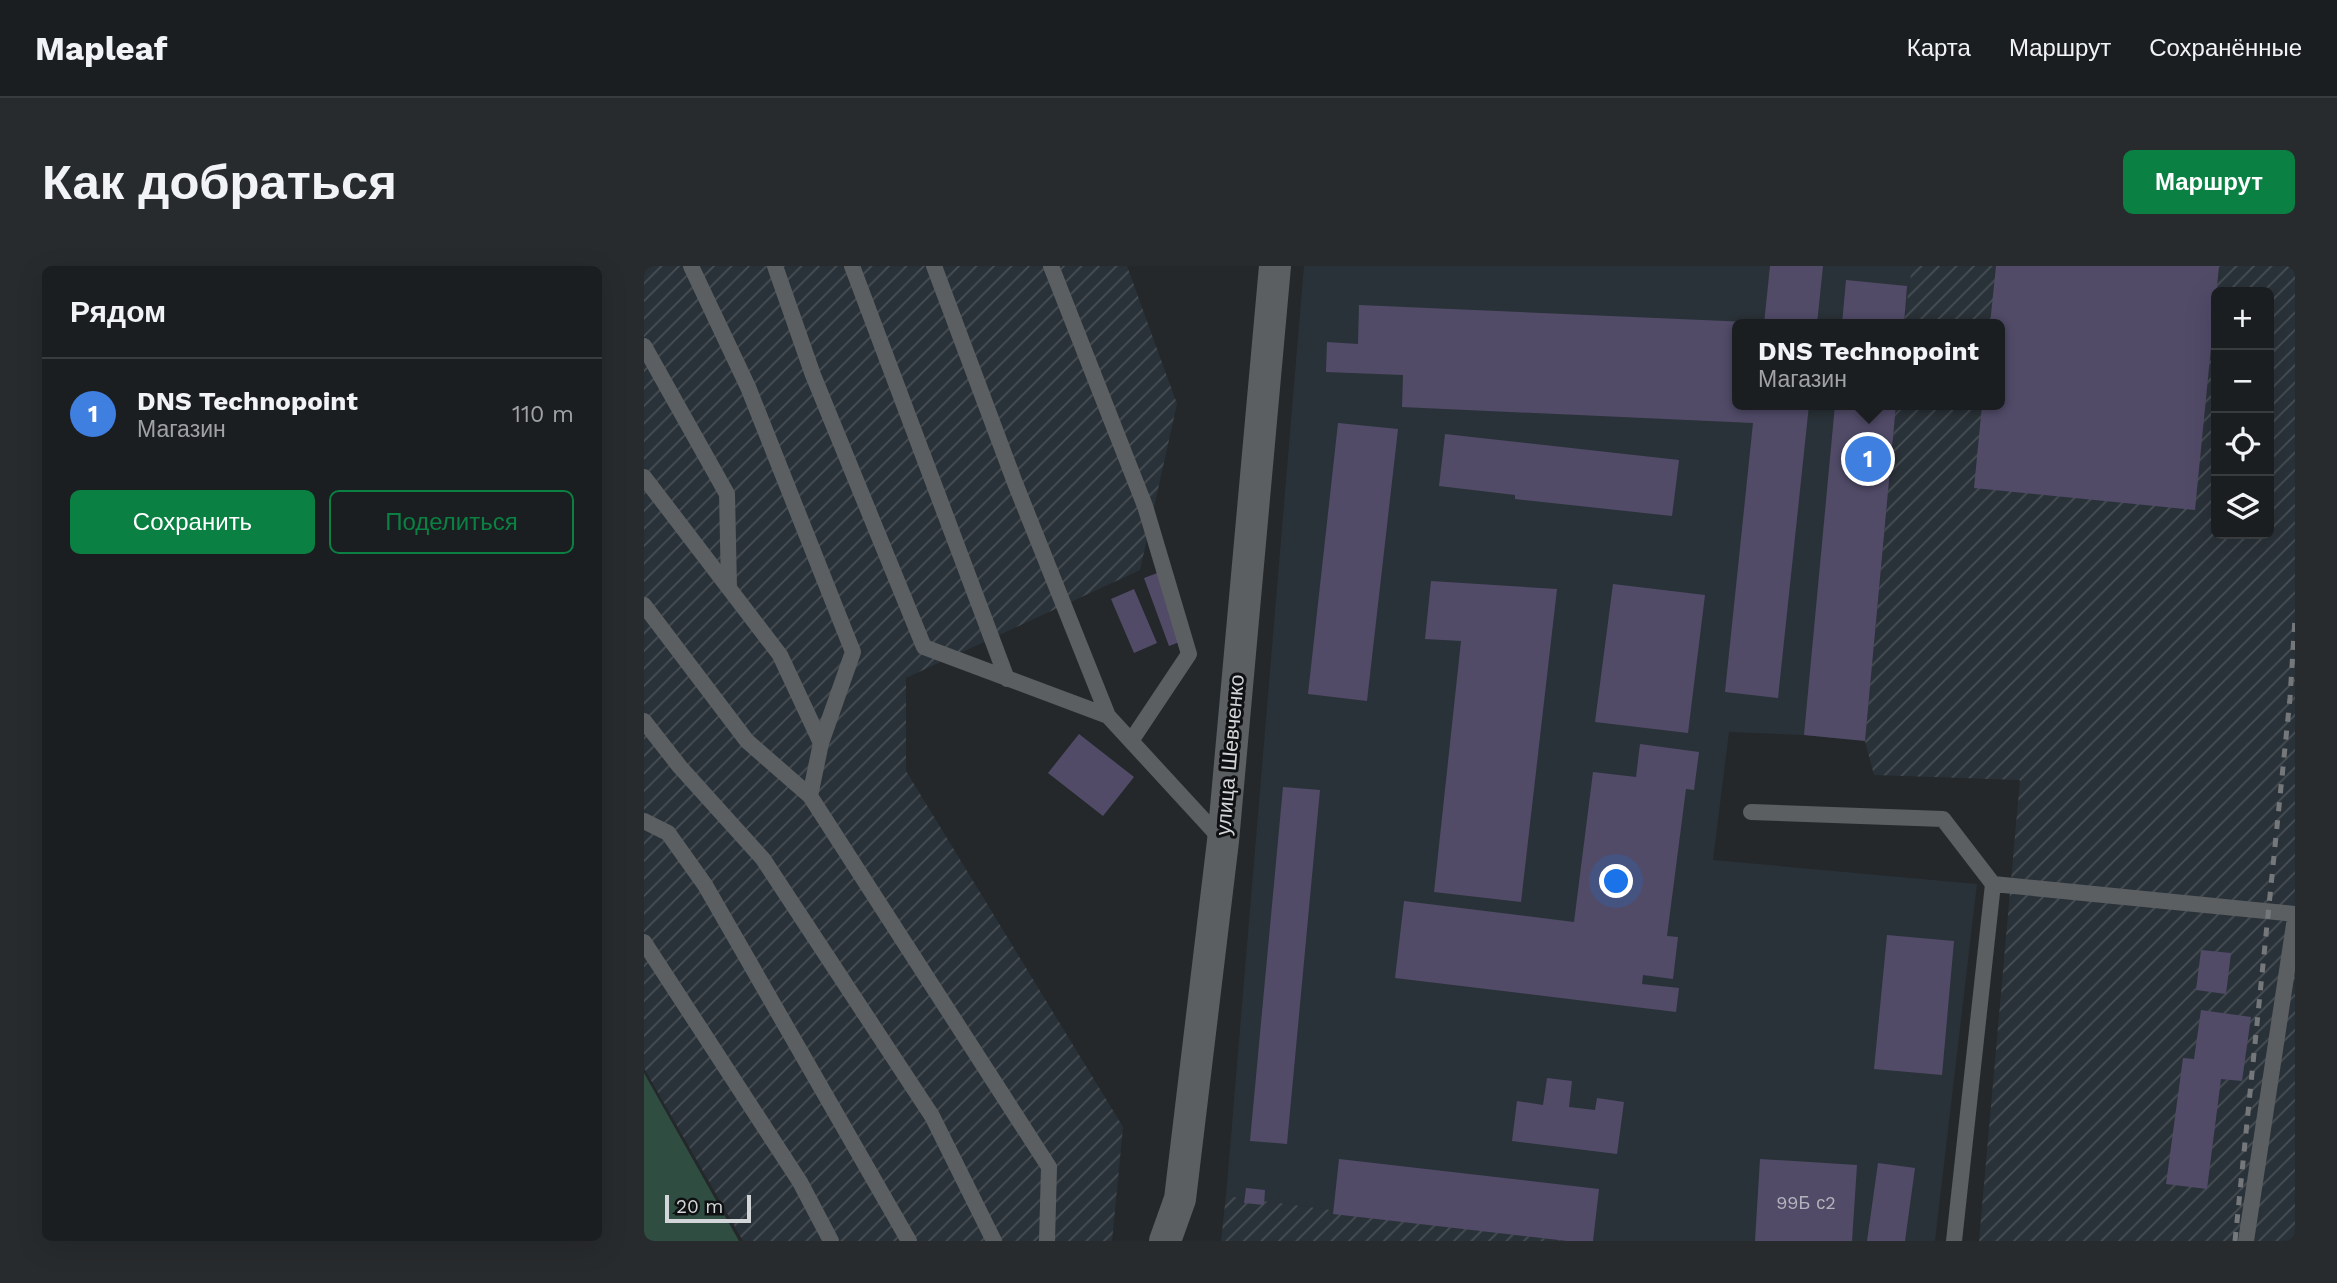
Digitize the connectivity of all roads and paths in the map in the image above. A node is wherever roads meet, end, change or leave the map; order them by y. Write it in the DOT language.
graph roads {
  1 [pos="691,266"];
  2 [pos="775,266"];
  3 [pos="852,266"];
  4 [pos="934,266"];
  5 [pos="1051,266"];
  6 [pos="1275,266"];
  7 [pos="644,346"];
  8 [pos="644,477"];
  9 [pos="729,588"];
  10 [pos="644,605"];
  11 [pos="1007,679"];
  12 [pos="1108,716"];
  13 [pos="644,722"];
  14 [pos="1131,741"];
  15 [pos="821,743"];
  16 [pos="810,796"];
  17 [pos="1751,812"];
  18 [pos="644,821"];
  19 [pos="1223,841"];
  20 [pos="1993,884"];
  21 [pos="2295,916"];
  22 [pos="644,942"];
  23 [pos="831,1241"];
  24 [pos="909,1241"];
  25 [pos="994,1241"];
  26 [pos="1047,1241"];
  27 [pos="1165,1241"];
  28 [pos="1954,1241"];
  29 [pos="2246,1241"];
  1 -- 15 [label="lane"];
  2 -- 11 [label="lane"];
  3 -- 11 [label="lane"];
  4 -- 12 [label="lane"];
  5 -- 14 [label="lane"];
  6 -- 19 [label="street, улица Шевченко"];
  7 -- 9 [label="lane"];
  8 -- 9 [label="lane"];
  9 -- 15 [label="lane"];
  10 -- 16 [label="lane"];
  11 -- 12 [label="lane"];
  12 -- 14 [label="lane"];
  13 -- 25 [label="lane"];
  14 -- 19 [label="lane"];
  15 -- 16 [label="lane"];
  16 -- 26 [label="lane"];
  17 -- 20 [label="lane"];
  18 -- 24 [label="lane"];
  19 -- 27 [label="street, улица Шевченко"];
  20 -- 21 [label="lane"];
  20 -- 28 [label="lane"];
  21 -- 29 [label="lane"];
  22 -- 23 [label="lane"];
}
